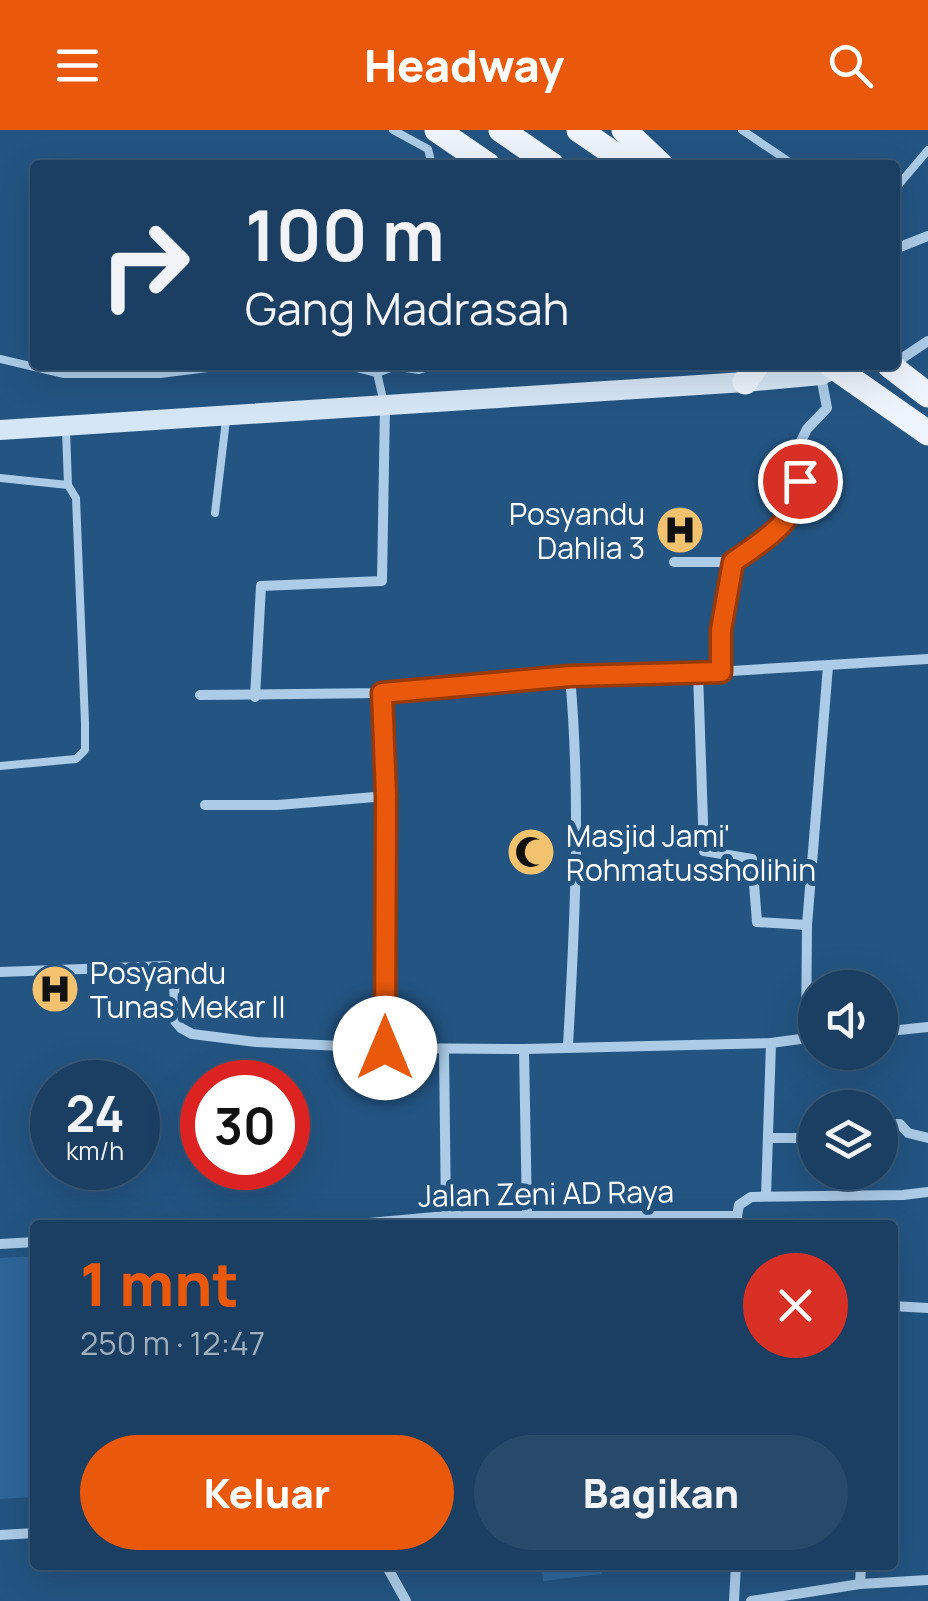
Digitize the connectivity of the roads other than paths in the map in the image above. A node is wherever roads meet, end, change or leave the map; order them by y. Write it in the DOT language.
graph roads {
  1 [pos="393,130"];
  2 [pos="438,130"];
  3 [pos="501,130"];
  4 [pos="579,130"];
  5 [pos="624,130"];
  6 [pos="742,130"];
  7 [pos="928,150"];
  8 [pos="431,160"];
  9 [pos="481,160"];
  10 [pos="545,160"];
  11 [pos="623,160"];
  12 [pos="656,160"];
  13 [pos="787,160"];
  14 [pos="900,184"];
  15 [pos="928,236"];
  16 [pos="900,247"];
  17 [pos="928,341"];
  18 [pos="0,359"];
  19 [pos="900,360"];
  20 [pos="30,366"];
  21 [pos="47,370"];
  22 [pos="192,370"];
  23 [pos="365,370"];
  24 [pos="386,370"];
  25 [pos="813,370"];
  26 [pos="829,370"];
  27 [pos="831,370"];
  28 [pos="898,370"];
  29 [pos="377,373"];
  30 [pos="751,374"];
  31 [pos="928,396"];
  32 [pos="385,405"];
  33 [pos="226,416"];
  34 [pos="66,426"];
  35 [pos="0,430"];
  36 [pos="928,433"];
  37 [pos="0,478"];
  38 [pos="68,486"];
  39 [pos="214,513"];
  40 [pos="674,562"];
  41 [pos="733,562"];
  42 [pos="928,660"];
  43 [pos="828,666"];
  44 [pos="721,672"];
  45 [pos="698,674"];
  46 [pos="570,676"];
  47 [pos="382,693"];
  48 [pos="200,695"];
  49 [pos="255,696"];
  50 [pos="0,766"];
  51 [pos="386,796"];
  52 [pos="205,805"];
  53 [pos="807,925"];
  54 [pos="809,970"];
  55 [pos="0,972"];
  56 [pos="928,1028"];
  57 [pos="898,1030"];
  58 [pos="798,1039"];
  59 [pos="771,1042"];
  60 [pos="568,1046"];
  61 [pos="385,1048"];
  62 [pos="444,1049"];
  63 [pos="524,1049"];
  64 [pos="898,1124"];
  65 [pos="769,1138"];
  66 [pos="798,1138"];
  67 [pos="928,1138"];
  68 [pos="928,1192"];
  69 [pos="766,1196"];
  70 [pos="446,1216"];
  71 [pos="527,1216"];
  72 [pos="402,1220"];
  73 [pos="738,1220"];
  74 [pos="30,1242"];
  75 [pos="0,1244"];
  76 [pos="898,1306"];
  77 [pos="928,1308"];
  78 [pos="30,1533"];
  79 [pos="0,1535"];
  80 [pos="389,1570"];
  81 [pos="736,1570"];
  82 [pos="861,1570"];
  83 [pos="928,1580"];
  84 [pos="860,1584"];
  85 [pos="406,1601"];
  86 [pos="734,1601"];
  87 [pos="751,1601"];
  1 -- 8 [label="lane"];
  2 -- 9 [label="main road"];
  3 -- 10 [label="main road"];
  4 -- 11 [label="main road"];
  5 -- 12 [label="main road"];
  6 -- 13 [label="lane"];
  7 -- 14 [label="lane"];
  15 -- 16 [label="street"];
  17 -- 19 [label="street"];
  18 -- 20 [label="lane"];
  21 -- 22 [label="lane"];
  23 -- 29 [label="lane"];
  24 -- 29 [label="lane"];
  25 -- 30 [label="street"];
  26 -- 41 [label="street"];
  27 -- 36 [label="main road"];
  28 -- 31 [label="main road"];
  29 -- 32 [label="lane"];
  30 -- 32 [label="street"];
  32 -- 33 [label="street"];
  32 -- 49 [label="street"];
  33 -- 34 [label="street"];
  33 -- 39 [label="lane"];
  34 -- 35 [label="street"];
  34 -- 38 [label="lane"];
  37 -- 38 [label="lane"];
  38 -- 50 [label="lane"];
  40 -- 41 [label="street"];
  41 -- 44 [label="street"];
  42 -- 43 [label="street"];
  43 -- 44 [label="street"];
  43 -- 53 [label="street"];
  44 -- 45 [label="street"];
  45 -- 46 [label="street"];
  45 -- 53 [label="street"];
  46 -- 47 [label="street"];
  46 -- 60 [label="street"];
  47 -- 49 [label="street"];
  47 -- 51 [label="street"];
  48 -- 49 [label="street"];
  51 -- 52 [label="street"];
  51 -- 61 [label="street"];
  53 -- 54 [label="street"];
  55 -- 61 [label="street"];
  56 -- 57 [label="street"];
  58 -- 59 [label="street"];
  59 -- 60 [label="street"];
  59 -- 65 [label="street"];
  60 -- 63 [label="street"];
  61 -- 62 [label="street"];
  62 -- 63 [label="street"];
  62 -- 70 [label="street"];
  63 -- 71 [label="street"];
  64 -- 67 [label="street"];
  65 -- 66 [label="street"];
  65 -- 69 [label="street"];
  68 -- 69 [label="street"];
  69 -- 73 [label="street"];
  70 -- 71 [label="street, Jalan Zeni AD Raya"];
  70 -- 72 [label="street, Jalan Zeni AD Raya"];
  71 -- 73 [label="street, Jalan Zeni AD Raya"];
  74 -- 75 [label="street"];
  76 -- 77 [label="street"];
  78 -- 79 [label="street"];
  80 -- 85 [label="street"];
  81 -- 86 [label="street"];
  82 -- 84 [label="street"];
  83 -- 84 [label="street"];
  84 -- 87 [label="street"];
}
